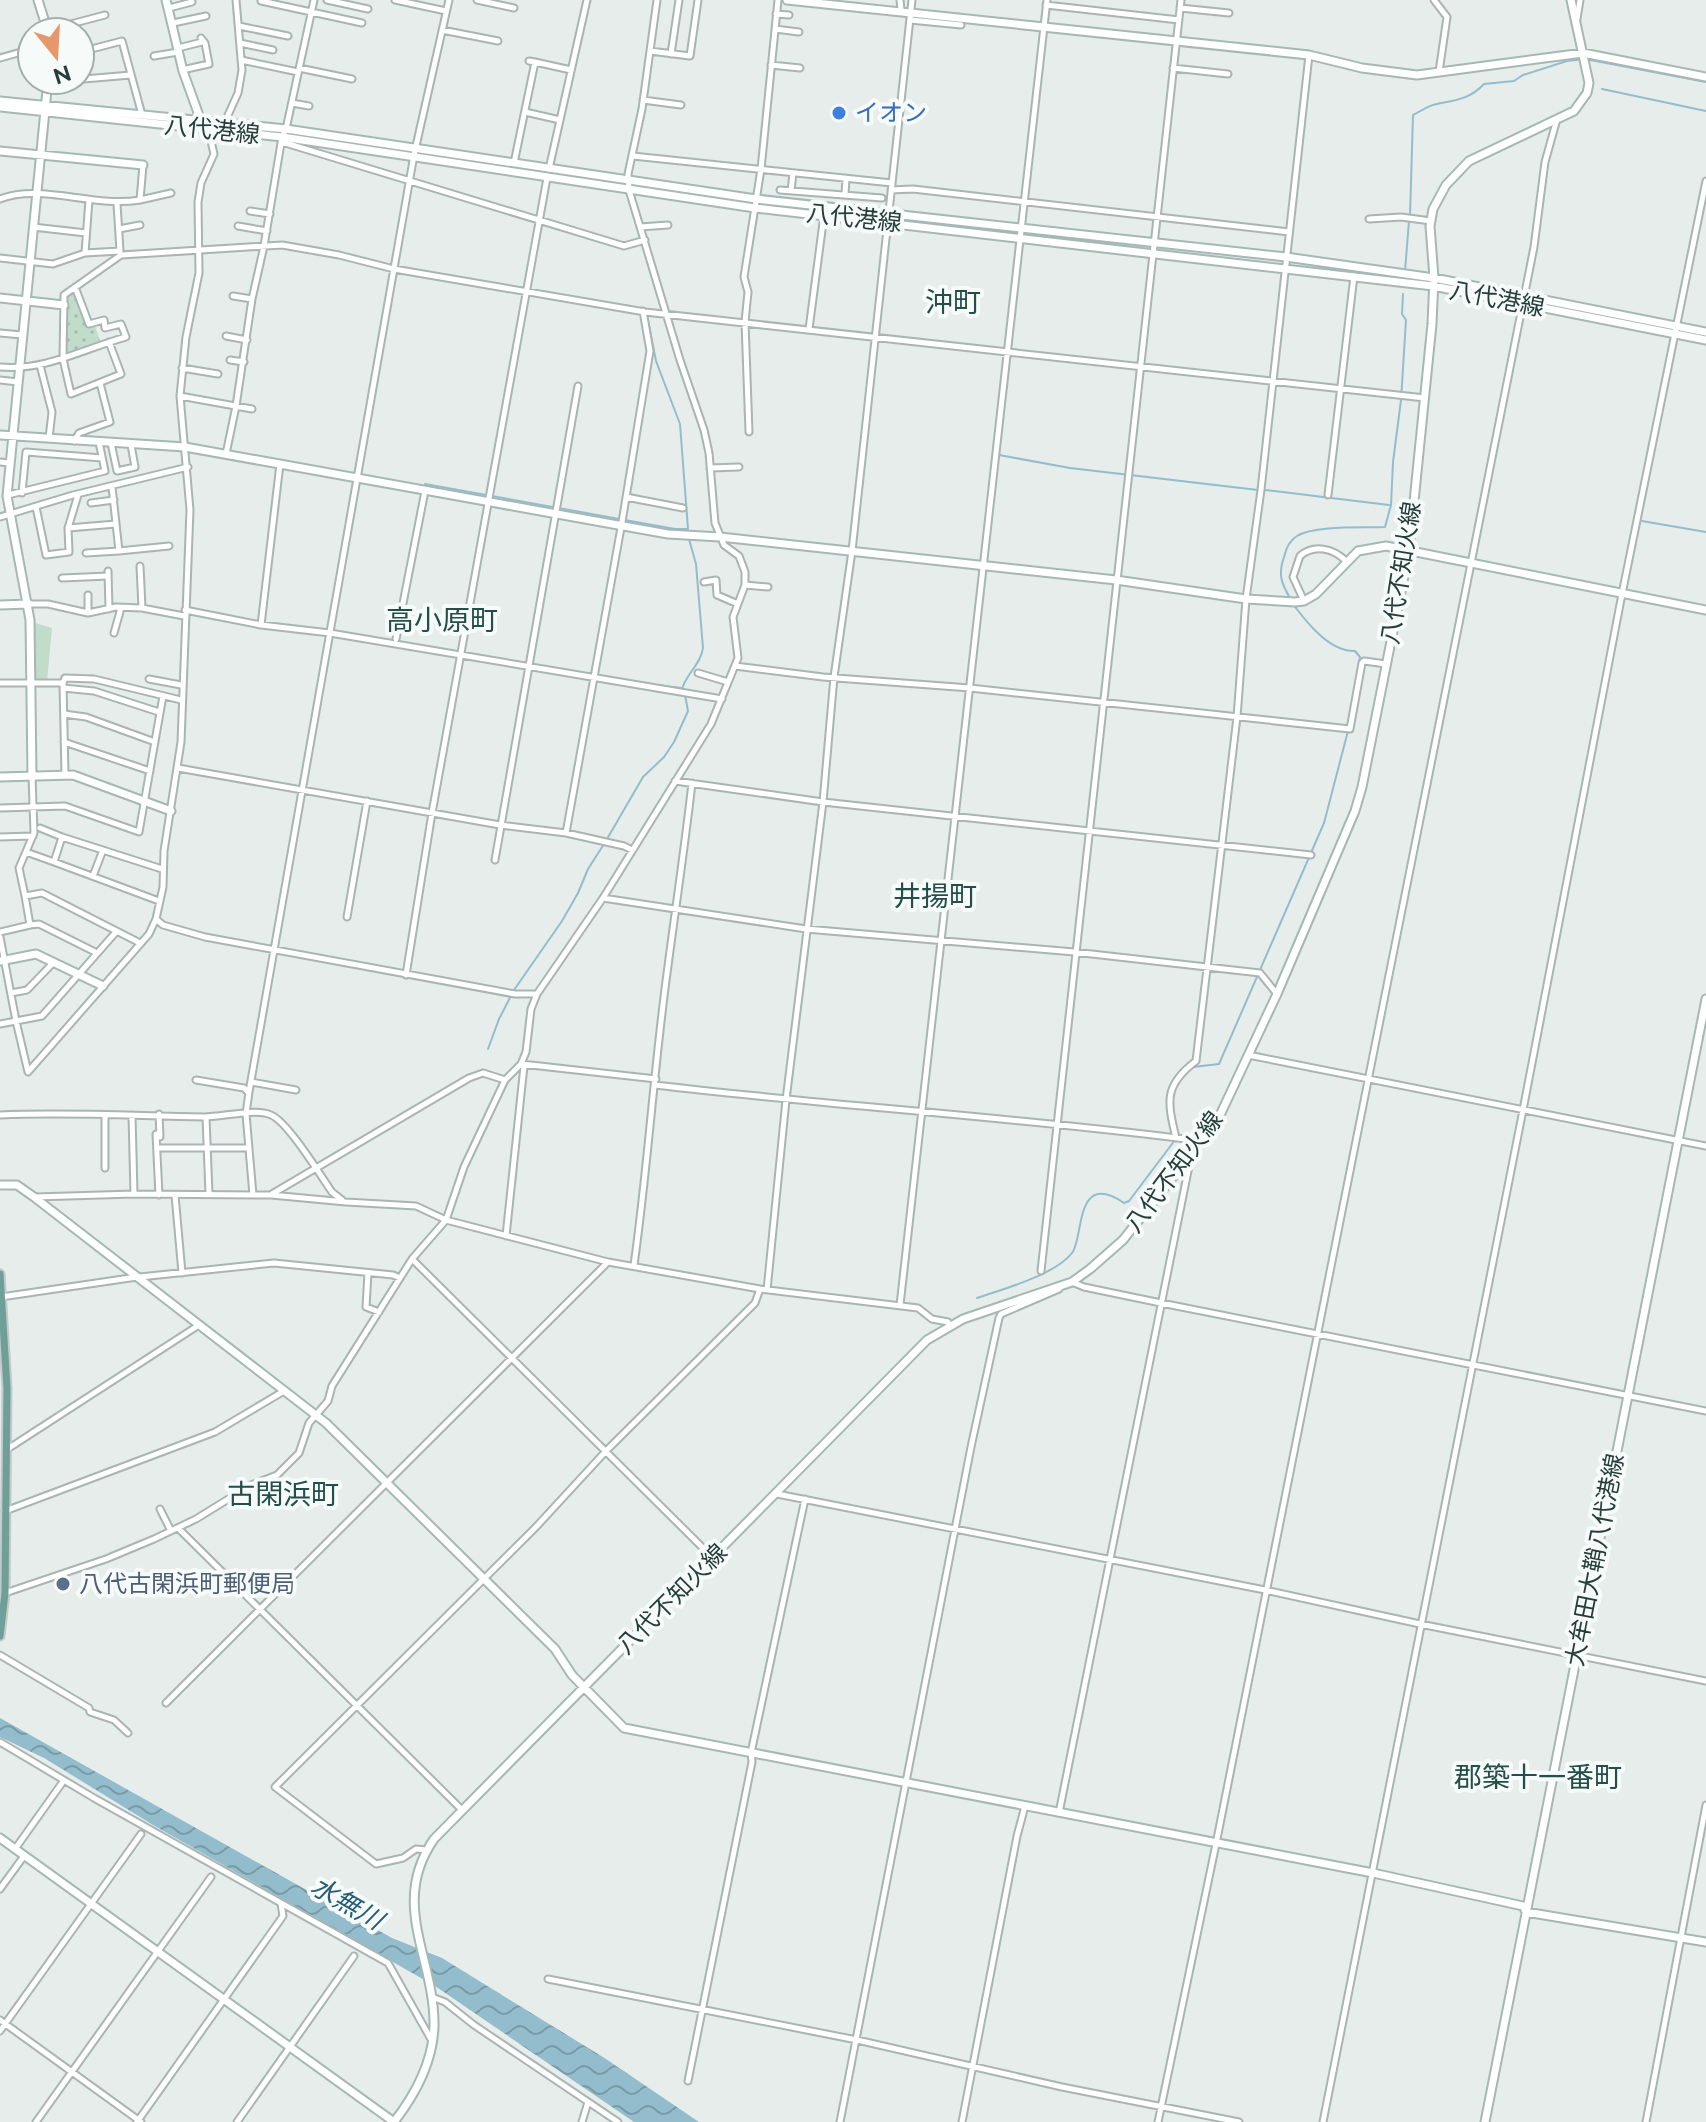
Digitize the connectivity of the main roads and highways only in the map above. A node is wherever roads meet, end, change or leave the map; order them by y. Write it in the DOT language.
graph roads {
  1 [pos="787,0"];
  2 [pos="1571,0"];
  3 [pos="858,3"];
  4 [pos="168,4"];
  5 [pos="1584,59"];
  6 [pos="1706,77"];
  7 [pos="47,96"];
  8 [pos="0,104"];
  9 [pos="46,109"];
  10 [pos="201,121"];
  11 [pos="283,136"];
  12 [pos="0,151"];
  13 [pos="414,152"];
  14 [pos="41,154"];
  15 [pos="143,165"];
  16 [pos="548,173"];
  17 [pos="756,203"];
  18 [pos="888,218"];
  19 [pos="1154,248"];
  20 [pos="1433,282"];
  21 [pos="0,298"];
  22 [pos="26,301"];
  23 [pos="64,305"];
  24 [pos="1676,330"];
  25 [pos="1706,332"];
  26 [pos="1706,340"];
  27 [pos="0,435"];
  28 [pos="12,437"];
  29 [pos="5,489"];
  30 [pos="6,511"];
  31 [pos="1409,551"];
  32 [pos="29,604"];
  33 [pos="0,605"];
  34 [pos="1706,610"];
  35 [pos="32,776"];
  36 [pos="0,777"];
  37 [pos="171,811"];
  38 [pos="2,960"];
  39 [pos="103,986"];
  40 [pos="1706,999"];
  41 [pos="0,1185"];
  42 [pos="0,1274"];
  43 [pos="1,1297"];
  44 [pos="4,1448"];
  45 [pos="3,1594"];
  46 [pos="0,1636"];
  47 [pos="585,1686"];
  48 [pos="0,1838"];
  49 [pos="1526,1912"];
  50 [pos="1706,1942"];
  51 [pos="398,2120"];
  52 [pos="1485,2122"];
  1 -- 3 [label="main road"];
  2 -- 5 [label="main road, 八代不知火線"];
  3 -- 5 [label="main road"];
  4 -- 10 [label="main road"];
  5 -- 6 [label="main road"];
  5 -- 20 [label="main road, 八代不知火線"];
  7 -- 9 [label="main road"];
  8 -- 9 [label="main road, 八代港線"];
  9 -- 10 [label="main road, 八代港線"];
  9 -- 11 [label="main road, 八代港線"];
  9 -- 14 [label="main road"];
  10 -- 11 [label="main road, 八代港線"];
  11 -- 13 [label="main road, 八代港線"];
  12 -- 14 [label="main road"];
  13 -- 16 [label="main road, 八代港線"];
  13 -- 16 [label="main road, 八代港線"];
  14 -- 15 [label="main road"];
  14 -- 22 [label="main road"];
  16 -- 17 [label="main road, 八代港線"];
  17 -- 18 [label="main road, 八代港線"];
  17 -- 18 [label="main road, 八代港線"];
  18 -- 19 [label="main road, 八代港線"];
  19 -- 20 [label="main road, 八代港線"];
  19 -- 20 [label="main road, 八代港線"];
  20 -- 24 [label="main road, 八代港線"];
  20 -- 31 [label="main road, 八代不知火線"];
  21 -- 22 [label="main road"];
  22 -- 23 [label="main road"];
  22 -- 28 [label="main road"];
  24 -- 25 [label="main road, 八代港線"];
  24 -- 26 [label="main road, 八代港線"];
  27 -- 28 [label="main road"];
  28 -- 29 [label="main road"];
  28 -- 31 [label="main road"];
  29 -- 30 [label="main road"];
  30 -- 32 [label="main road"];
  31 -- 34 [label="main road"];
  31 -- 47 [label="main road, 八代不知火線"];
  32 -- 33 [label="main road"];
  32 -- 35 [label="main road"];
  35 -- 36 [label="main road"];
  35 -- 37 [label="main road"];
  38 -- 39 [label="main road"];
  40 -- 49 [label="main road, 大牟田大鞘八代港線"];
  41 -- 47 [label="main road"];
  42 -- 43 [label="main road"];
  43 -- 44 [label="main road"];
  44 -- 45 [label="main road"];
  45 -- 46 [label="main road"];
  47 -- 49 [label="main road"];
  47 -- 51 [label="main road, 八代不知火線"];
  48 -- 51 [label="main road"];
  49 -- 50 [label="main road"];
  49 -- 52 [label="main road, 大牟田大鞘八代港線"];
}
